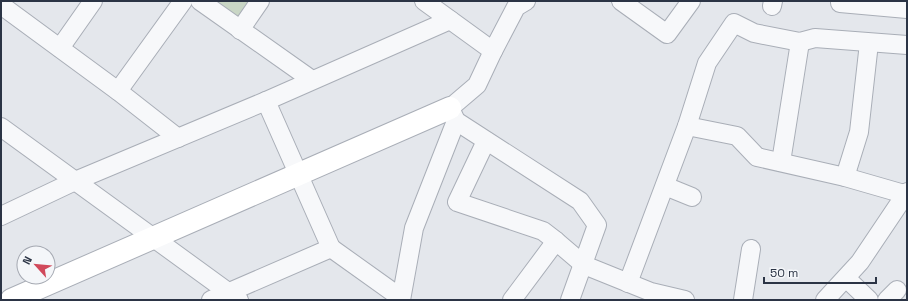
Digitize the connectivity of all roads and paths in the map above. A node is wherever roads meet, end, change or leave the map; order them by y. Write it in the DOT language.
graph roads {
  1 [pos="3,1"];
  2 [pos="93,1"];
  3 [pos="183,1"];
  4 [pos="200,1"];
  5 [pos="260,1"];
  6 [pos="424,1"];
  7 [pos="621,1"];
  8 [pos="691,1"];
  9 [pos="516,3"];
  10 [pos="840,3"];
  11 [pos="1,4"];
  12 [pos="907,9"];
  13 [pos="450,20"];
  14 [pos="240,30"];
  15 [pos="800,42"];
  16 [pos="869,43"];
  17 [pos="907,45"];
  18 [pos="60,48"];
  19 [pos="494,51"];
  20 [pos="312,80"];
  21 [pos="118,91"];
  22 [pos="266,101"];
  23 [pos="453,114"];
  24 [pos="687,126"];
  25 [pos="1,127"];
  26 [pos="178,138"];
  27 [pos="486,141"];
  28 [pos="780,162"];
  29 [pos="299,174"];
  30 [pos="845,176"];
  31 [pos="75,182"];
  32 [pos="665,186"];
  33 [pos="906,193"];
  34 [pos="692,197"];
  35 [pos="1,216"];
  36 [pos="153,239"];
  37 [pos="556,241"];
  38 [pos="331,248"];
  39 [pos="750,249"];
  40 [pos="584,264"];
  41 [pos="846,278"];
  42 [pos="628,283"];
  43 [pos="233,296"];
  44 [pos="401,299"];
  45 [pos="11,300"];
  46 [pos="211,300"];
  47 [pos="512,300"];
  48 [pos="570,300"];
  49 [pos="685,300"];
  50 [pos="743,300"];
  51 [pos="825,300"];
  52 [pos="869,300"];
  1 -- 11 [label="street"];
  2 -- 18 [label="street"];
  3 -- 21 [label="street"];
  4 -- 14 [label="street"];
  5 -- 14 [label="street"];
  6 -- 13 [label="street"];
  7 -- 8 [label="street"];
  9 -- 19 [label="street"];
  10 -- 12 [label="street"];
  11 -- 18 [label="street"];
  13 -- 19 [label="street"];
  13 -- 20 [label="street"];
  14 -- 20 [label="street"];
  15 -- 16 [label="street"];
  15 -- 24 [label="street"];
  15 -- 28 [label="street"];
  16 -- 17 [label="street"];
  16 -- 30 [label="street"];
  18 -- 21 [label="street"];
  19 -- 23 [label="street"];
  20 -- 22 [label="street"];
  21 -- 26 [label="street"];
  22 -- 26 [label="street"];
  22 -- 29 [label="street"];
  23 -- 27 [label="street"];
  23 -- 29 [label="street"];
  23 -- 44 [label="street"];
  24 -- 28 [label="street"];
  24 -- 32 [label="street"];
  25 -- 31 [label="street"];
  26 -- 31 [label="street"];
  27 -- 37 [label="street"];
  27 -- 40 [label="street"];
  28 -- 30 [label="street"];
  29 -- 36 [label="street"];
  29 -- 38 [label="street"];
  30 -- 33 [label="street"];
  31 -- 35 [label="street"];
  31 -- 36 [label="street"];
  32 -- 34 [label="street"];
  32 -- 42 [label="street"];
  33 -- 41 [label="street"];
  36 -- 43 [label="street"];
  36 -- 45 [label="street"];
  37 -- 40 [label="street"];
  37 -- 47 [label="street"];
  38 -- 43 [label="street"];
  38 -- 44 [label="street"];
  39 -- 50 [label="street"];
  40 -- 42 [label="street"];
  40 -- 48 [label="street"];
  41 -- 51 [label="street"];
  41 -- 52 [label="street"];
  42 -- 49 [label="street"];
  43 -- 46 [label="street"];
}
